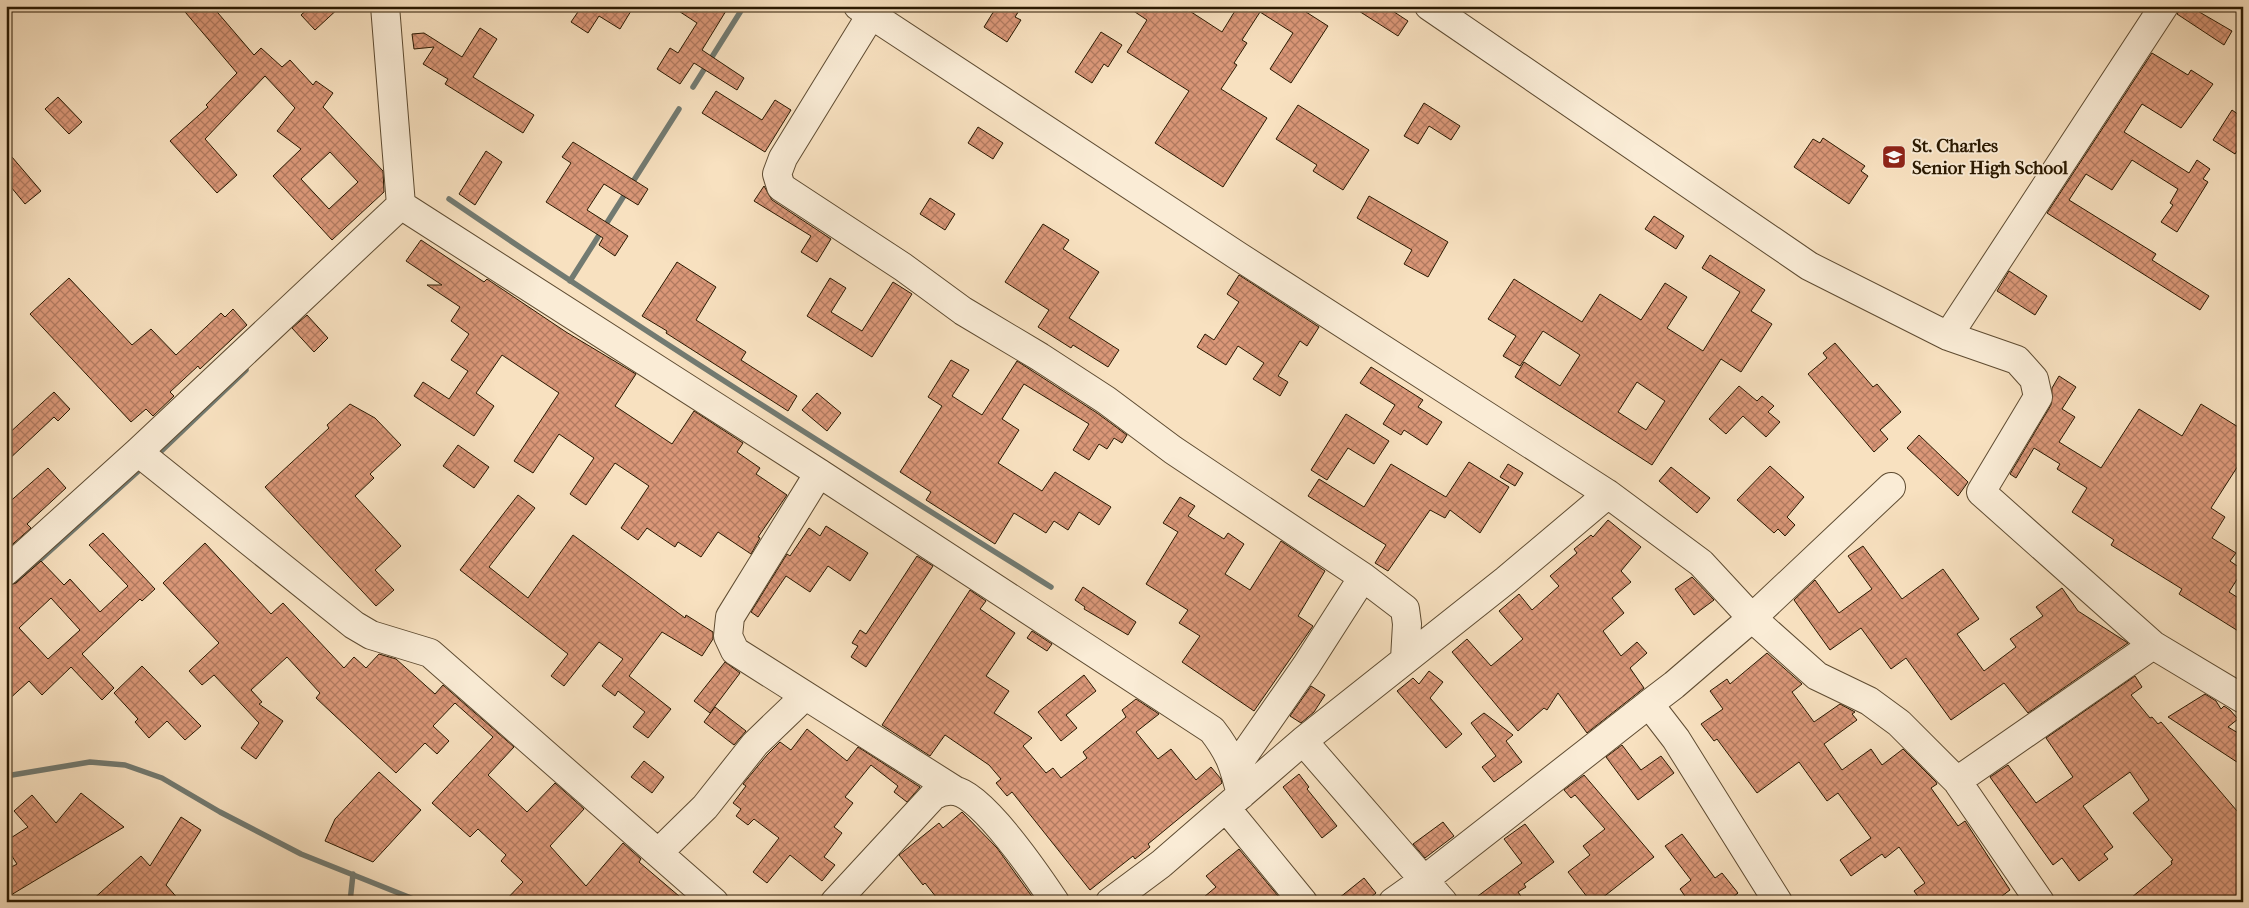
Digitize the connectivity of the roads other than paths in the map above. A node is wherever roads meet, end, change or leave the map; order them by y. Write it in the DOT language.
graph roads {
  1 [pos="385,6"];
  2 [pos="1429,6"];
  3 [pos="2164,6"];
  4 [pos="864,11"];
  5 [pos="401,206"];
  6 [pos="1948,336"];
  7 [pos="138,452"];
  8 [pos="819,473"];
  9 [pos="1891,487"];
  10 [pos="1608,494"];
  11 [pos="6,571"];
  12 [pos="1363,577"];
  13 [pos="1752,618"];
  14 [pos="2153,645"];
  15 [pos="1405,659"];
  16 [pos="805,696"];
  17 [pos="2243,699"];
  18 [pos="1649,704"];
  19 [pos="1303,741"];
  20 [pos="1235,768"];
  21 [pos="1957,781"];
  22 [pos="956,791"];
  23 [pos="1234,802"];
  24 [pos="658,853"];
  25 [pos="1424,880"];
  26 [pos="714,902"];
  27 [pos="835,902"];
  28 [pos="1055,902"];
  29 [pos="1110,902"];
  30 [pos="1303,902"];
  31 [pos="1393,902"];
  32 [pos="1443,902"];
  33 [pos="1778,902"];
  34 [pos="2040,902"];
  1 -- 5 [label="street"];
  2 -- 6 [label="street"];
  3 -- 6 [label="street"];
  4 -- 10 [label="street"];
  4 -- 12 [label="street"];
  5 -- 7 [label="street"];
  5 -- 8 [label="street"];
  6 -- 14 [label="street"];
  7 -- 11 [label="street"];
  7 -- 24 [label="street"];
  8 -- 16 [label="street"];
  8 -- 20 [label="street"];
  9 -- 13 [label="street"];
  10 -- 13 [label="street"];
  10 -- 15 [label="street"];
  12 -- 15 [label="street"];
  12 -- 20 [label="street"];
  13 -- 18 [label="street"];
  13 -- 21 [label="street"];
  14 -- 17 [label="street"];
  14 -- 21 [label="street"];
  15 -- 19 [label="street"];
  16 -- 22 [label="street"];
  16 -- 24 [label="street"];
  18 -- 25 [label="street"];
  18 -- 33 [label="street"];
  19 -- 23 [label="street"];
  19 -- 25 [label="street"];
  20 -- 23 [label="street"];
  21 -- 34 [label="street"];
  22 -- 27 [label="street"];
  22 -- 28 [label="street"];
  23 -- 29 [label="street"];
  23 -- 30 [label="street"];
  24 -- 26 [label="street"];
  25 -- 31 [label="street"];
  25 -- 32 [label="street"];
}
